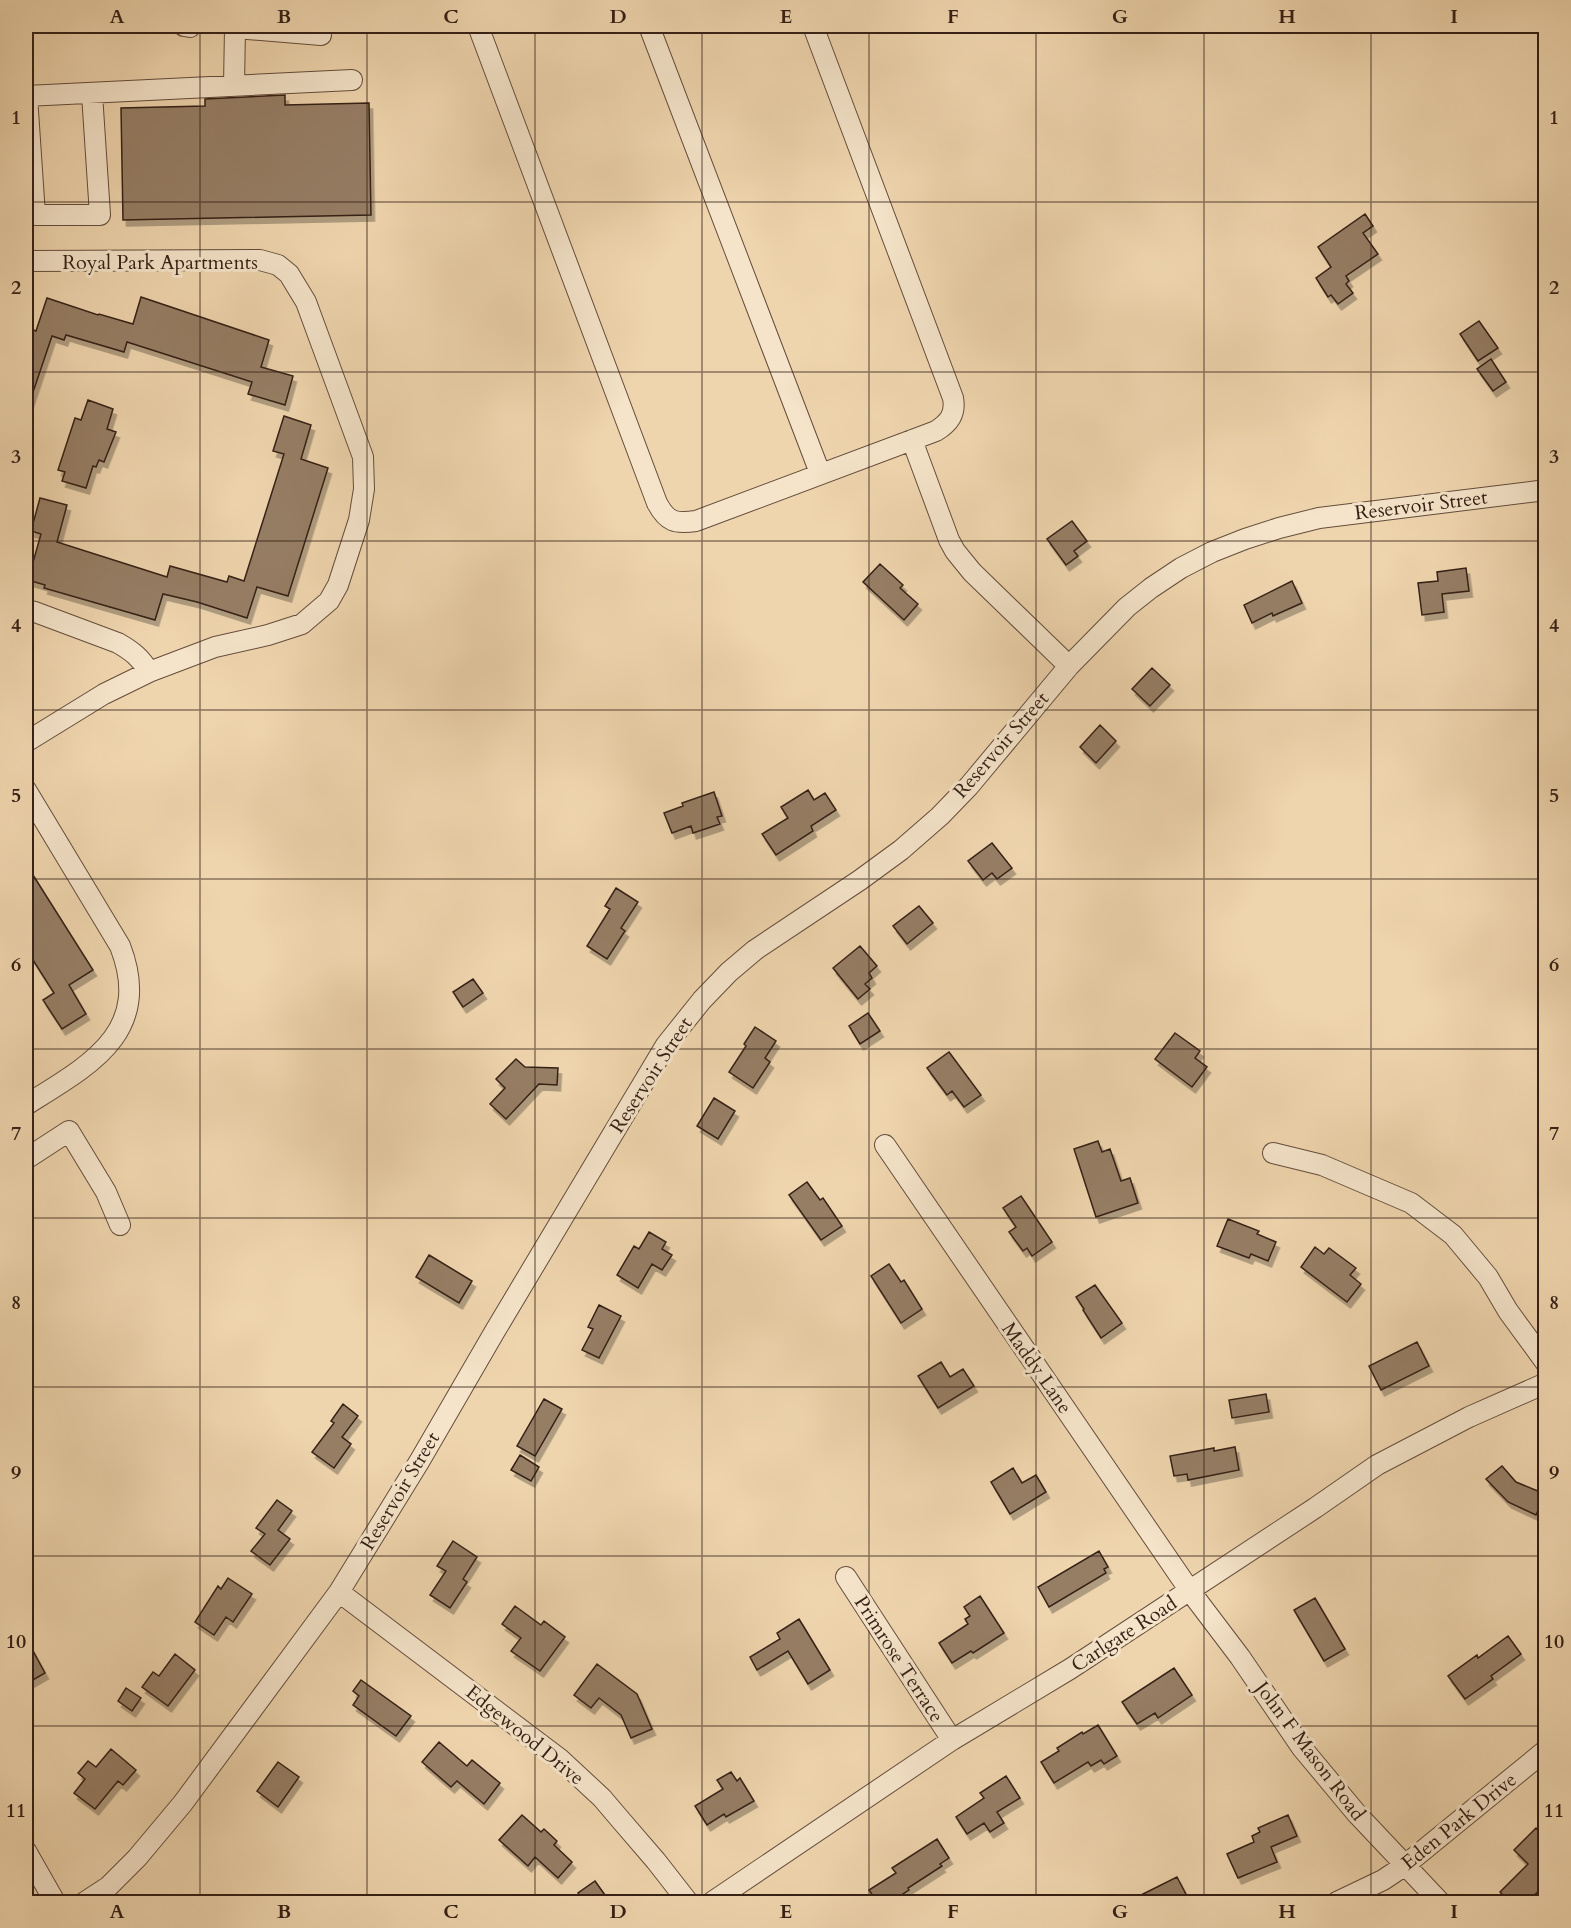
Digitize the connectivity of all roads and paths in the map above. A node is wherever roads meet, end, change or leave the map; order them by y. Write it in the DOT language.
graph roads {
  1 [pos="184,26"];
  2 [pos="190,26"];
  3 [pos="478,26"];
  4 [pos="649,26"];
  5 [pos="813,26"];
  6 [pos="321,35"];
  7 [pos="351,80"];
  8 [pos="234,86"];
  9 [pos="92,94"];
  10 [pos="26,96"];
  11 [pos="26,261"];
  12 [pos="912,440"];
  13 [pos="820,473"];
  14 [pos="1545,490"];
  15 [pos="26,610"];
  16 [pos="1069,666"];
  17 [pos="149,672"];
  18 [pos="26,742"];
  19 [pos="26,790"];
  20 [pos="26,1105"];
  21 [pos="885,1145"];
  22 [pos="1274,1153"];
  23 [pos="26,1159"];
  24 [pos="120,1226"];
  25 [pos="1545,1363"];
  26 [pos="1545,1383"];
  27 [pos="846,1577"];
  28 [pos="1190,1591"];
  29 [pos="339,1592"];
  30 [pos="952,1740"];
  31 [pos="1545,1750"];
  32 [pos="26,1851"];
  33 [pos="1404,1866"];
  34 [pos="55,1902"];
  35 [pos="85,1902"];
  36 [pos="688,1902"];
  37 [pos="712,1902"];
  38 [pos="1337,1902"];
  39 [pos="1440,1902"];
  1 -- 2 [label="street"];
  3 -- 13 [label="street"];
  4 -- 13 [label="street"];
  5 -- 12 [label="street"];
  6 -- 8 [label="street"];
  7 -- 8 [label="street"];
  8 -- 9 [label="street"];
  9 -- 10 [label="street"];
  9 -- 10 [label="street"];
  11 -- 17 [label="street, Royal Park Apartments"];
  12 -- 13 [label="street"];
  12 -- 16 [label="street"];
  14 -- 16 [label="street, Reservoir Street"];
  15 -- 17 [label="street"];
  16 -- 29 [label="street, Reservoir Street"];
  17 -- 18 [label="street, Royal Park Apartments"];
  19 -- 20 [label="street"];
  21 -- 28 [label="street, Maddy Lane"];
  22 -- 25 [label="street"];
  23 -- 24 [label="street"];
  26 -- 28 [label="street, Carlgate Road"];
  27 -- 30 [label="street, Primrose Terrace"];
  28 -- 30 [label="street, Carlgate Road"];
  28 -- 33 [label="street, John F Mason Road"];
  29 -- 35 [label="street, Reservoir Street"];
  29 -- 36 [label="street, Edgewood Drive"];
  30 -- 37 [label="street, Carlgate Road"];
  31 -- 33 [label="street, Eden Park Drive"];
  32 -- 34 [label="street"];
  33 -- 38 [label="street, Eden Park Drive"];
  33 -- 39 [label="street, John F Mason Road"];
}
